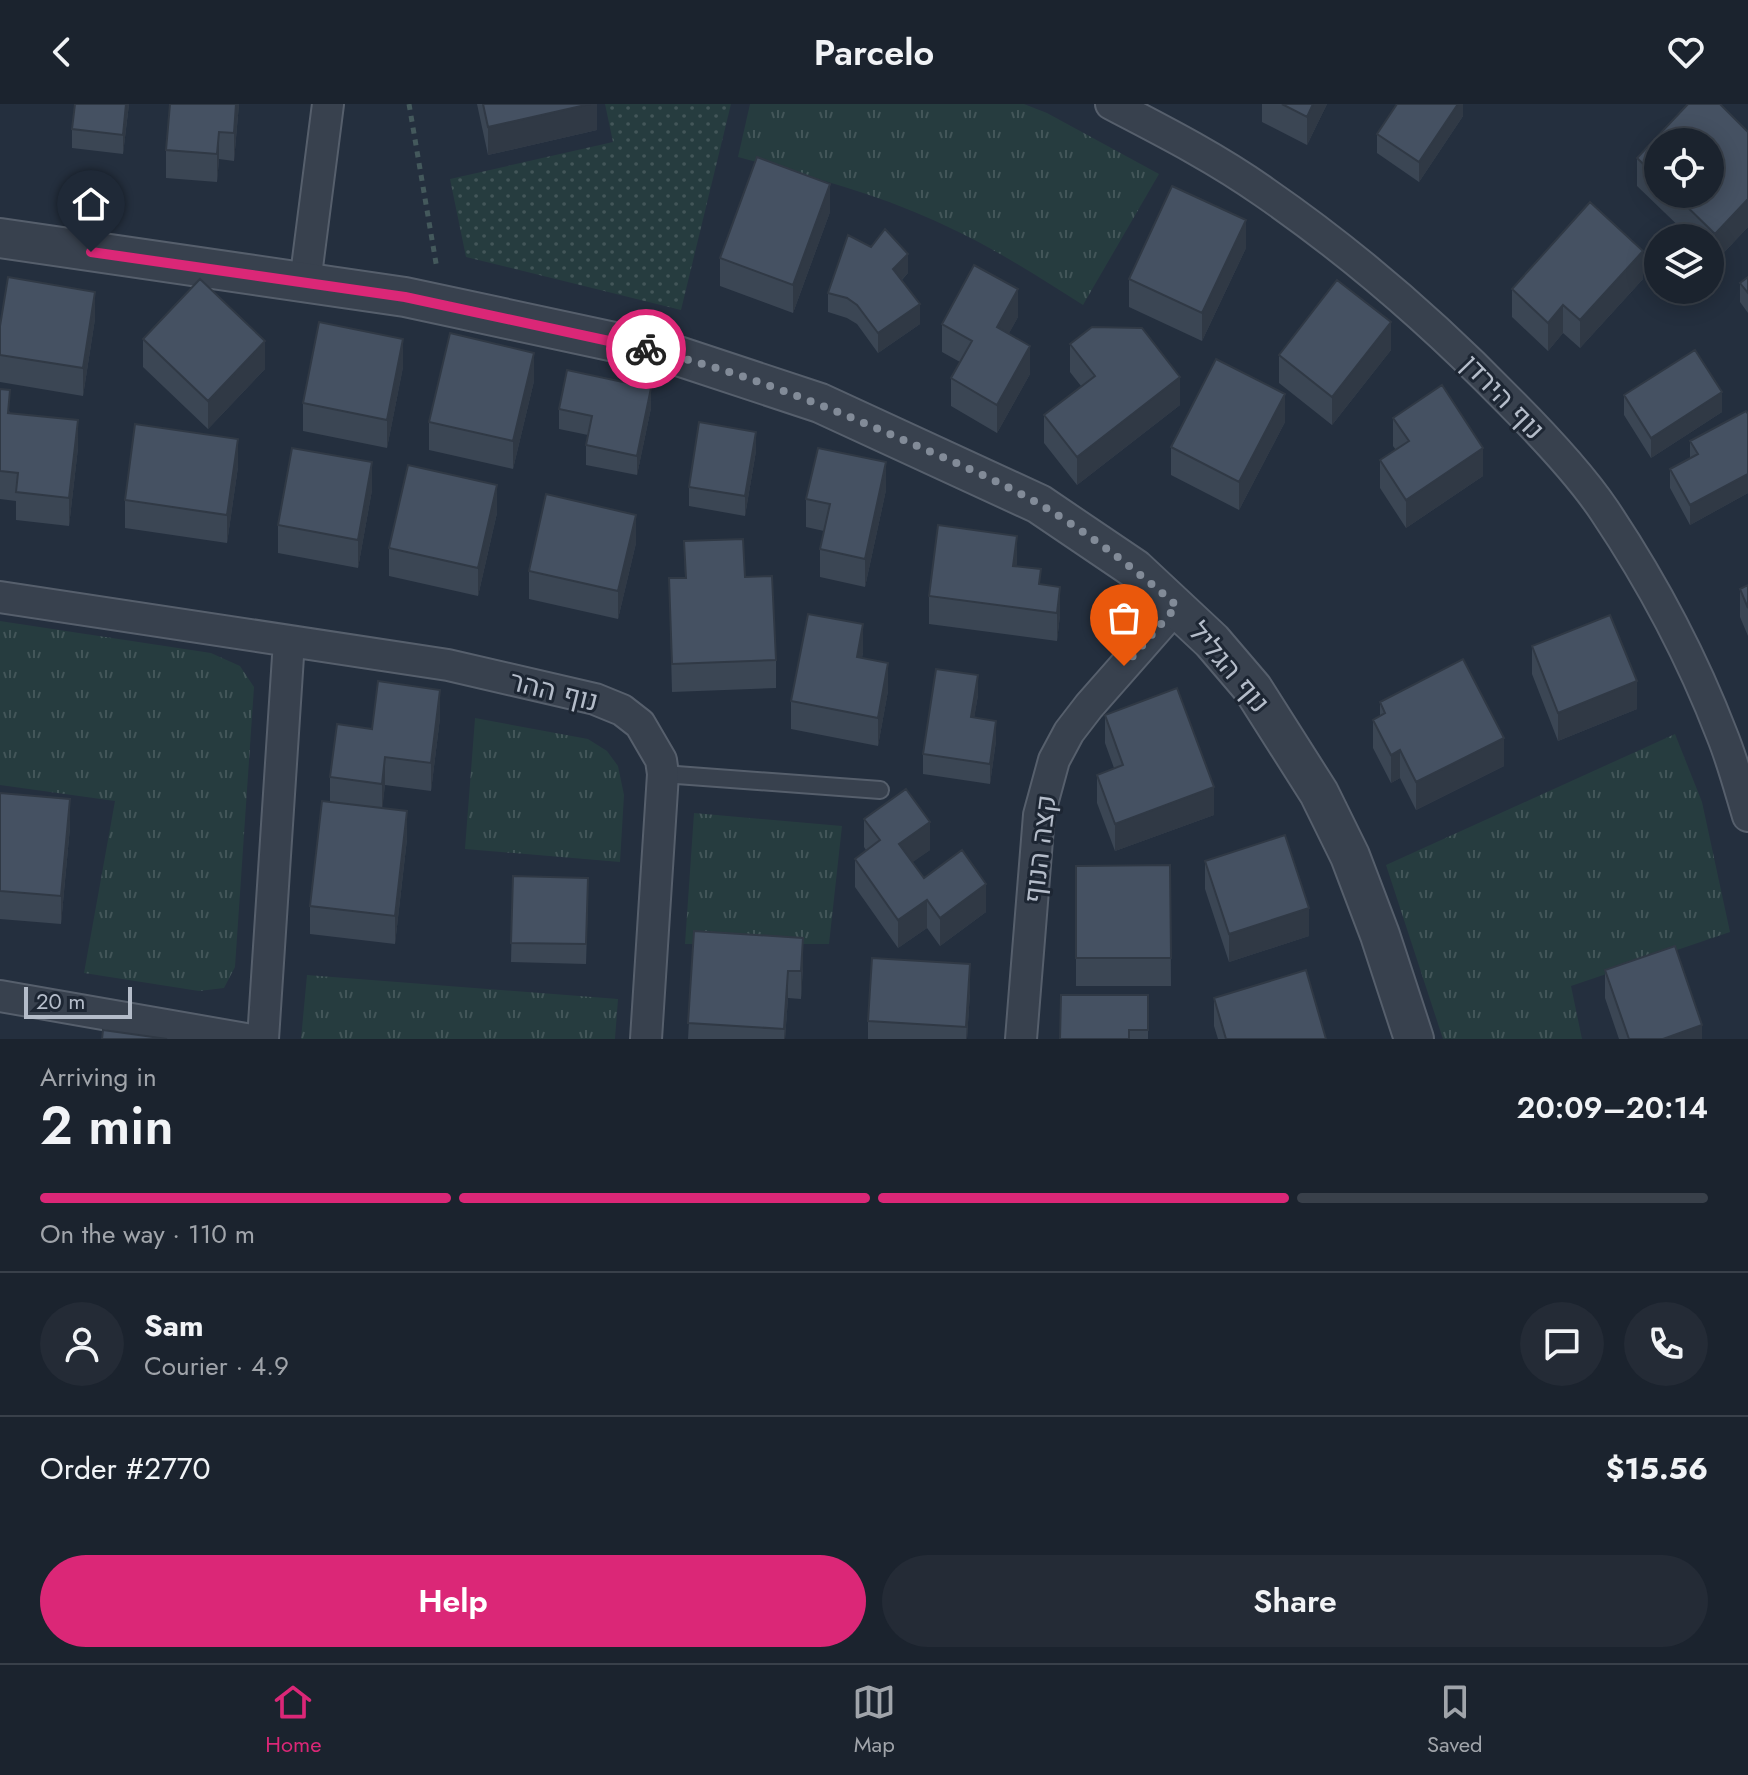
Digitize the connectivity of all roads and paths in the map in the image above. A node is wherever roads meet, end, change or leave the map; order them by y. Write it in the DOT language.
graph roads {
  1 [pos="328,104"];
  2 [pos="409,104"];
  3 [pos="1111,104"];
  4 [pos="0,238"];
  5 [pos="305,283"];
  6 [pos="443,304"];
  7 [pos="0,597"];
  8 [pos="1177,606"];
  9 [pos="289,641"];
  10 [pos="663,774"];
  11 [pos="880,790"];
  12 [pos="1748,816"];
  13 [pos="0,996"];
  14 [pos="246,1039"];
  15 [pos="263,1039"];
  16 [pos="646,1039"];
  17 [pos="1021,1039"];
  18 [pos="1414,1039"];
  1 -- 5 [label="street"];
  2 -- 6 [label="path"];
  3 -- 12 [label="street, נוף הירדן"];
  4 -- 5 [label="street, נוף הגליל"];
  5 -- 6 [label="street, נוף הגליל"];
  6 -- 8 [label="street, נוף הגליל"];
  7 -- 9 [label="street, נוף ההר"];
  8 -- 17 [label="street, קצה הנוף"];
  8 -- 18 [label="street, נוף הגליל"];
  9 -- 10 [label="street, נוף ההר"];
  9 -- 15 [label="street"];
  10 -- 11 [label="lane"];
  10 -- 16 [label="street, נוף ההר"];
  13 -- 14 [label="street"];
}
